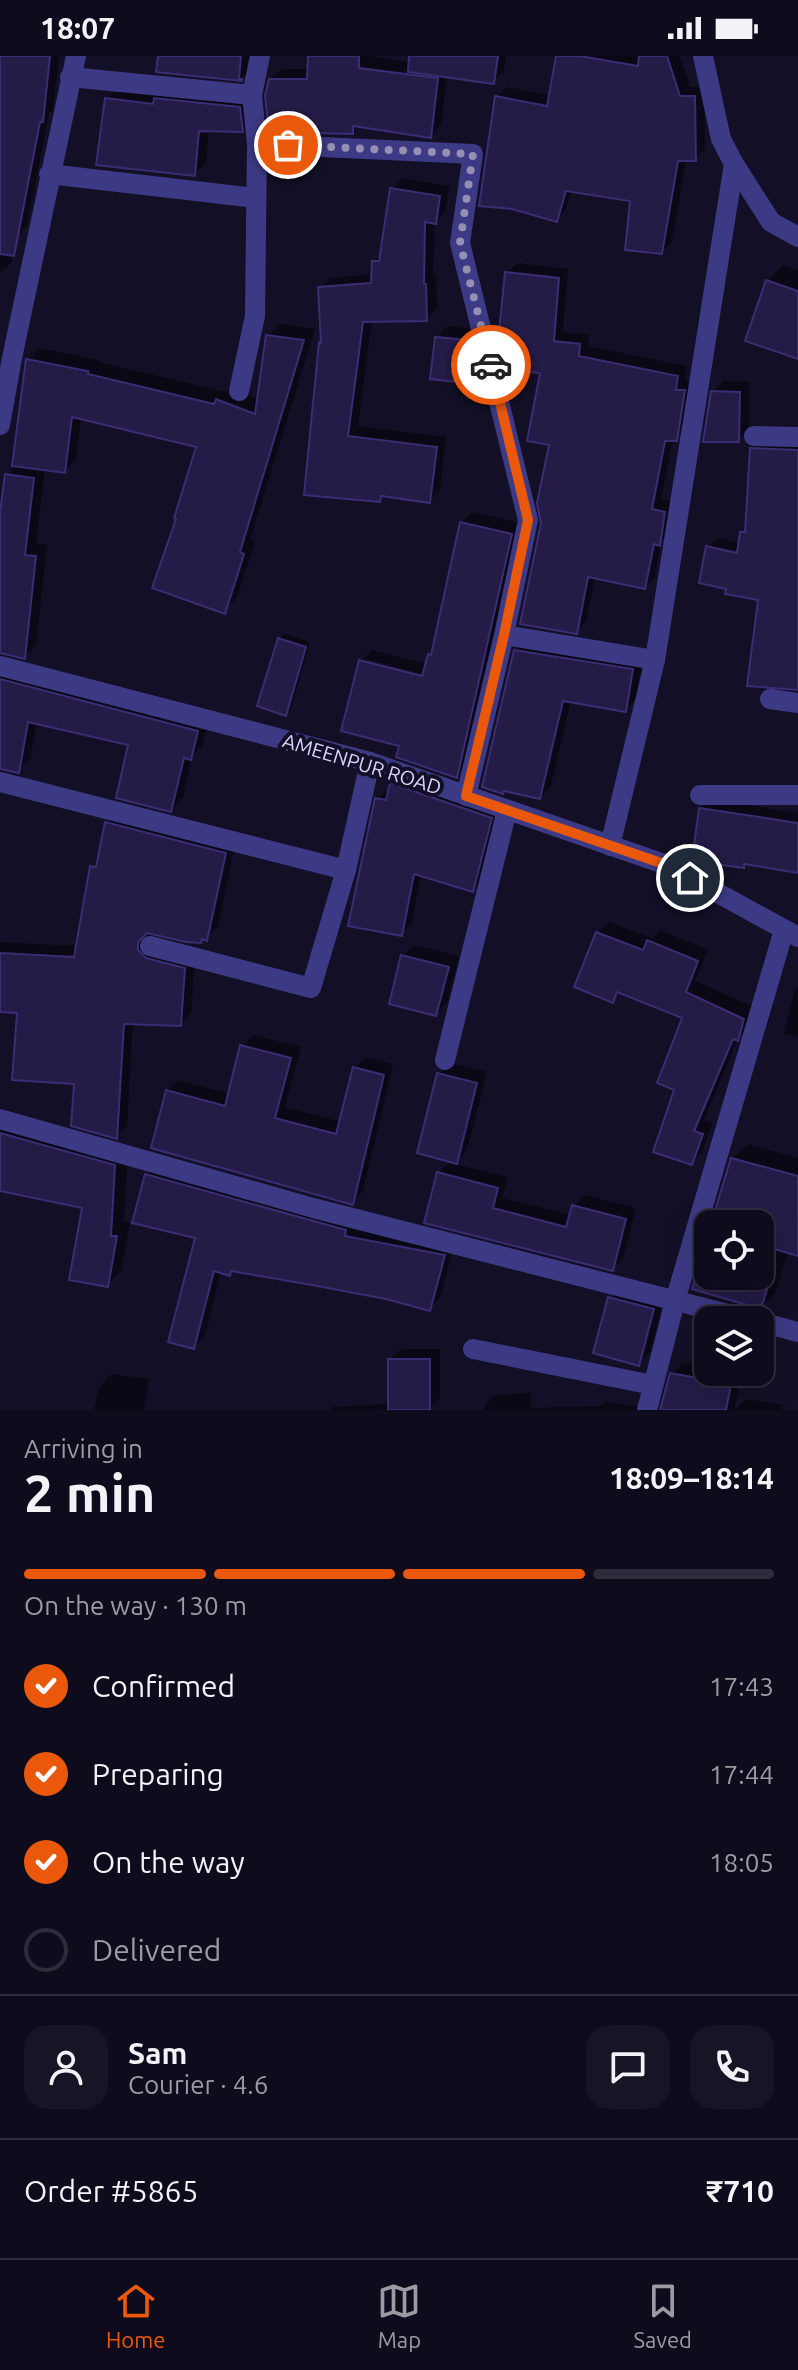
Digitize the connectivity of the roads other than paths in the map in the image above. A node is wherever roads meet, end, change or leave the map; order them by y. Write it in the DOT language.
graph roads {
  1 [pos="76,56"];
  2 [pos="260,56"];
  3 [pos="703,56"];
  4 [pos="70,77"];
  5 [pos="252,95"];
  6 [pos="257,144"];
  7 [pos="734,164"];
  8 [pos="49,174"];
  9 [pos="256,198"];
  10 [pos="798,237"];
  11 [pos="6,357"];
  12 [pos="239,391"];
  13 [pos="0,425"];
  14 [pos="754,436"];
  15 [pos="798,437"];
  16 [pos="504,635"];
  17 [pos="655,660"];
  18 [pos="0,666"];
  19 [pos="770,699"];
  20 [pos="798,703"];
  21 [pos="370,762"];
  22 [pos="0,782"];
  23 [pos="700,795"];
  24 [pos="798,795"];
  25 [pos="466,796"];
  26 [pos="507,810"];
  27 [pos="610,846"];
  28 [pos="346,870"];
  29 [pos="791,934"];
  30 [pos="150,946"];
  31 [pos="445,1060"];
  32 [pos="0,1119"];
  33 [pos="675,1301"];
  34 [pos="695,1306"];
  35 [pos="774,1326"];
  36 [pos="798,1332"];
  37 [pos="473,1349"];
  38 [pos="653,1385"];
  39 [pos="647,1410"];
  1 -- 4 [label="street"];
  2 -- 5 [label="street"];
  3 -- 7 [label="street"];
  4 -- 5 [label="street"];
  4 -- 8 [label="street"];
  5 -- 6 [label="street"];
  6 -- 9 [label="street"];
  6 -- 16 [label="street"];
  7 -- 10 [label="street"];
  7 -- 17 [label="street"];
  8 -- 9 [label="street"];
  8 -- 11 [label="street"];
  9 -- 12 [label="street"];
  11 -- 13 [label="street"];
  14 -- 15 [label="street"];
  16 -- 17 [label="street"];
  16 -- 25 [label="street"];
  17 -- 27 [label="street"];
  18 -- 21 [label="street, AMEENPUR ROAD"];
  19 -- 20 [label="street"];
  21 -- 25 [label="street, AMEENPUR ROAD"];
  21 -- 28 [label="street"];
  22 -- 28 [label="street"];
  23 -- 24 [label="street"];
  25 -- 26 [label="street, AMEENPUR ROAD"];
  26 -- 27 [label="street, AMEENPUR ROAD"];
  26 -- 31 [label="street"];
  27 -- 29 [label="street, AMEENPUR ROAD"];
  28 -- 30 [label="street"];
  29 -- 33 [label="street"];
  32 -- 33 [label="street"];
  33 -- 34 [label="street"];
  33 -- 38 [label="street"];
  35 -- 36 [label="street"];
  37 -- 38 [label="street"];
  38 -- 39 [label="street"];
}
